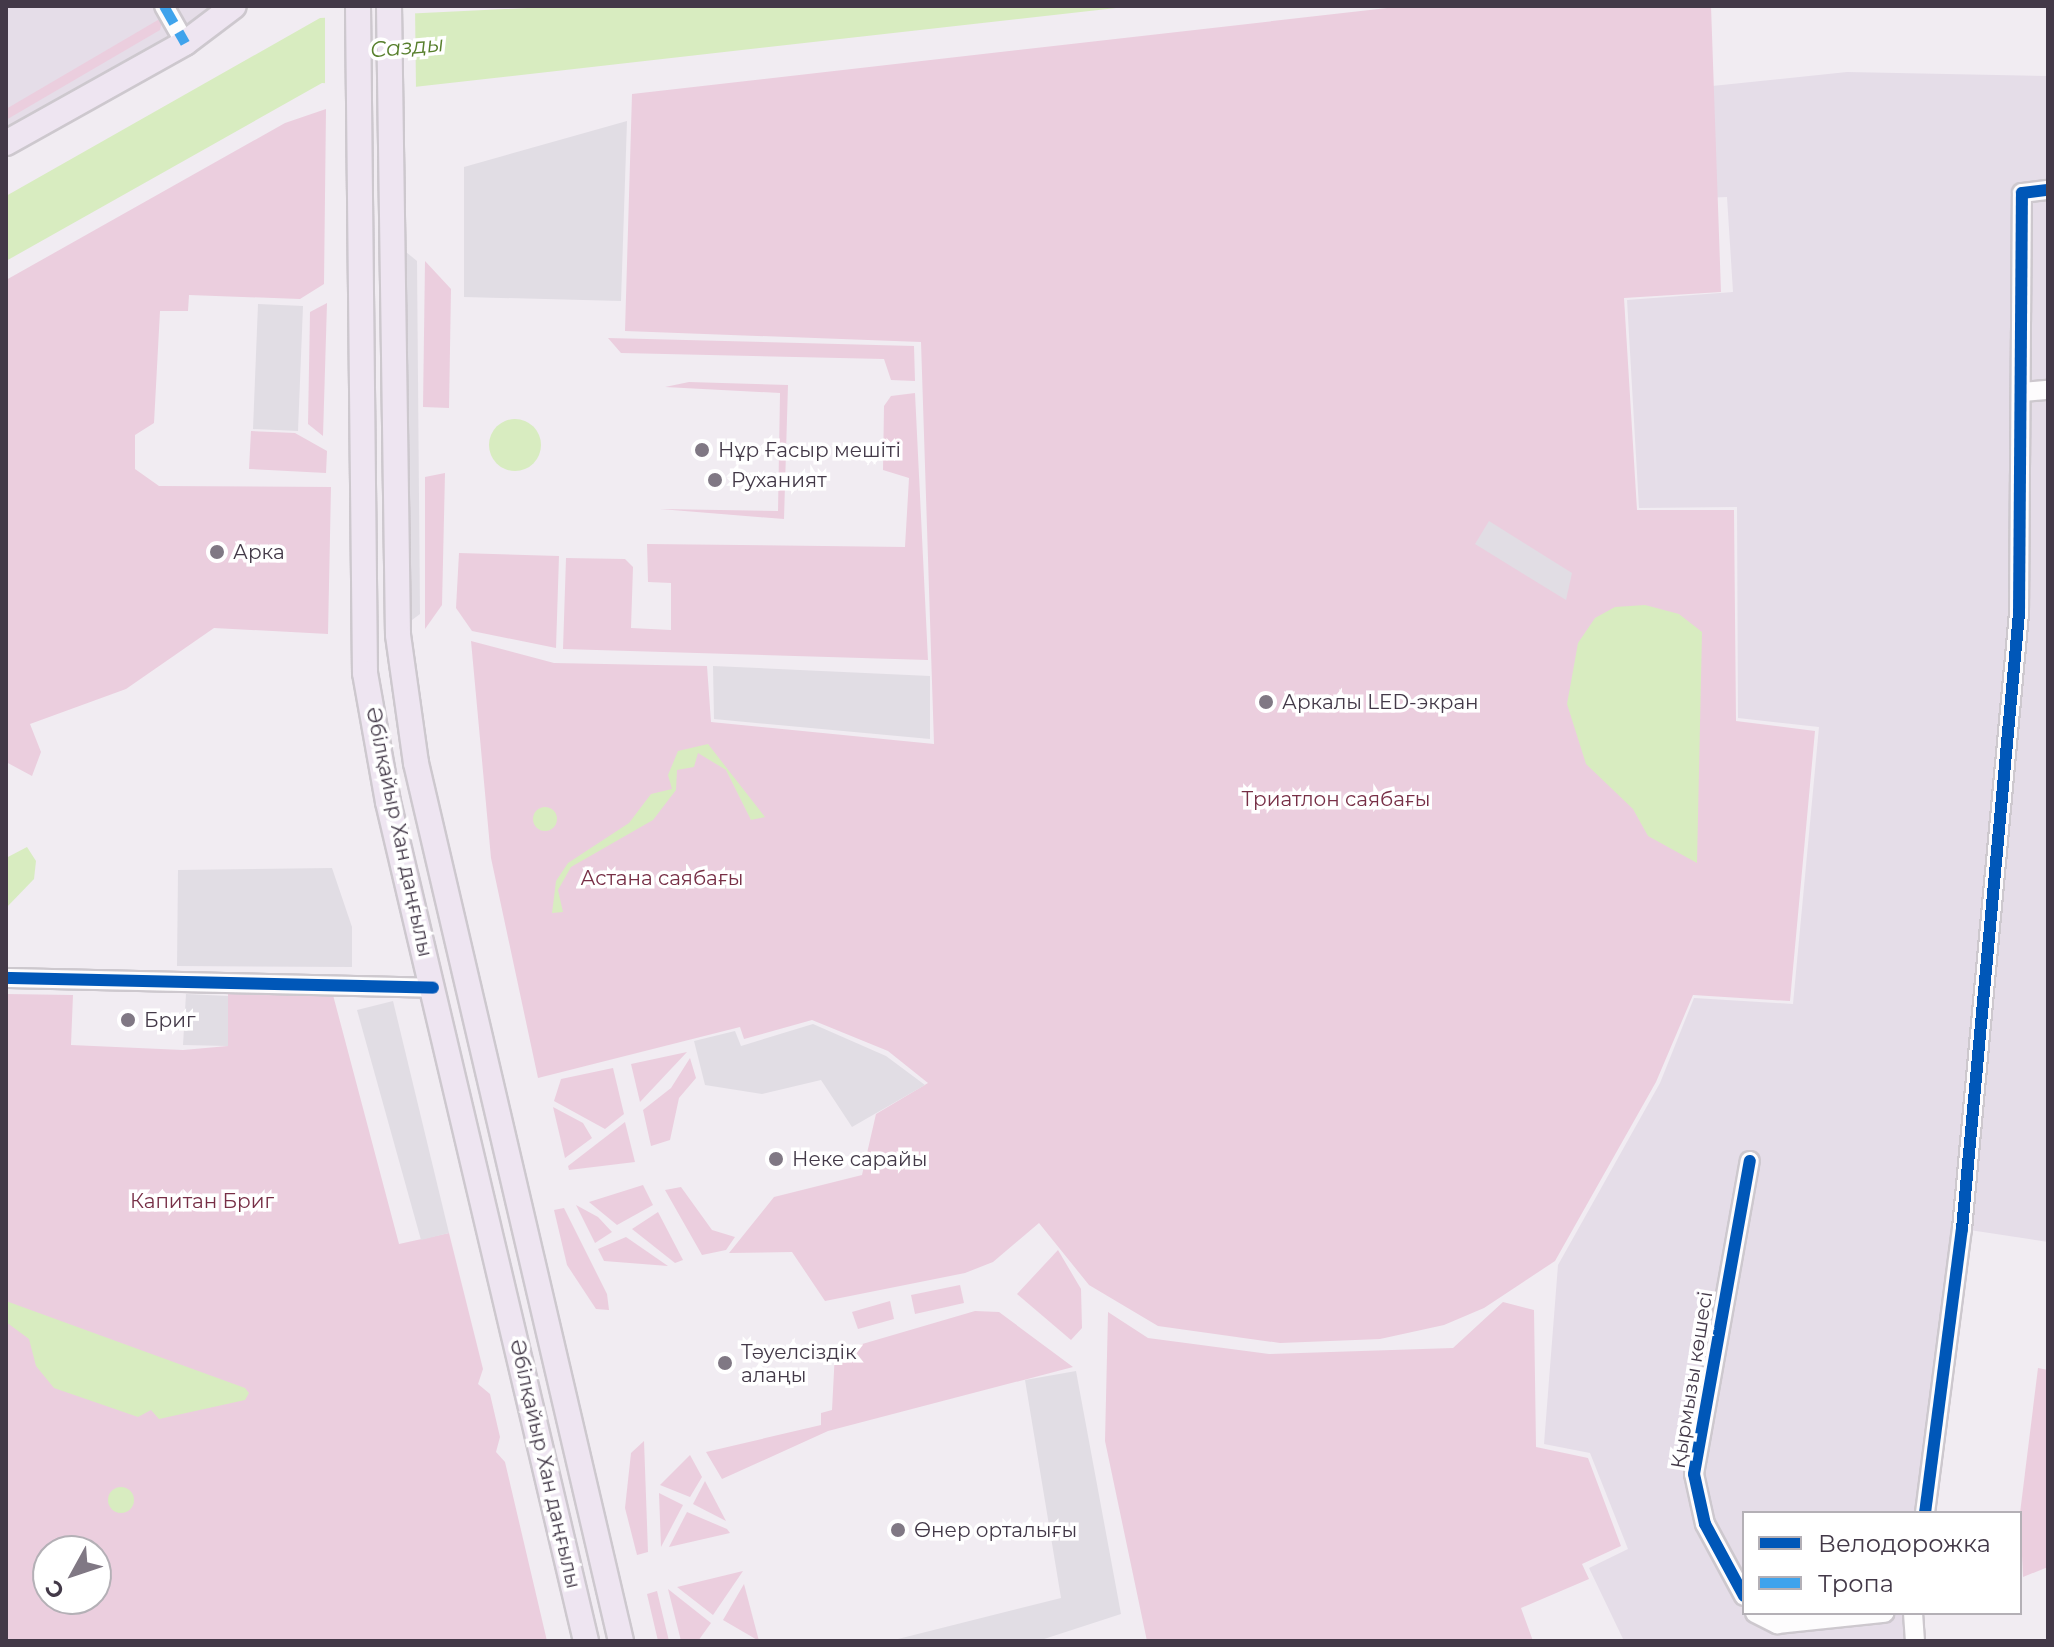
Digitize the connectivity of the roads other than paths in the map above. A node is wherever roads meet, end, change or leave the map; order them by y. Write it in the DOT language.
graph roads {
  1 [pos="164,6"];
  2 [pos="234,6"];
  3 [pos="358,6"];
  4 [pos="389,6"];
  5 [pos="185,43"];
  6 [pos="6,143"];
  7 [pos="2048,190"];
  8 [pos="361,291"];
  9 [pos="396,357"];
  10 [pos="2048,390"];
  11 [pos="2023,392"];
  12 [pos="360,593"];
  13 [pos="398,635"];
  14 [pos="6,978"];
  15 [pos="433,988"];
  16 [pos="1750,1161"];
  17 [pos="1925,1511"];
  18 [pos="1742,1592"];
  19 [pos="1759,1615"];
  20 [pos="1865,1615"];
  21 [pos="1913,1615"];
  22 [pos="586,1641"];
  23 [pos="621,1641"];
  24 [pos="1915,1641"];
  1 -- 5 [label="street"];
  2 -- 5 [label="main road"];
  3 -- 8 [label="main road, Әбілқайыр Хан даңғылы"];
  4 -- 9 [label="main road, Әбілқайыр Хан даңғылы"];
  5 -- 6 [label="main road"];
  7 -- 11 [label="street"];
  8 -- 9 [label="main road"];
  8 -- 12 [label="main road, Әбілқайыр Хан даңғылы"];
  9 -- 13 [label="main road, Әбілқайыр Хан даңғылы"];
  10 -- 11 [label="street"];
  11 -- 17 [label="street"];
  12 -- 13 [label="main road"];
  12 -- 15 [label="main road, Әбілқайыр Хан даңғылы"];
  13 -- 23 [label="main road, Әбілқайыр Хан даңғылы"];
  14 -- 15 [label="street"];
  15 -- 22 [label="main road, Әбілқайыр Хан даңғылы"];
  16 -- 18 [label="street, Қырмызы көшесі"];
  19 -- 20 [label="street"];
  21 -- 24 [label="street"];
}
